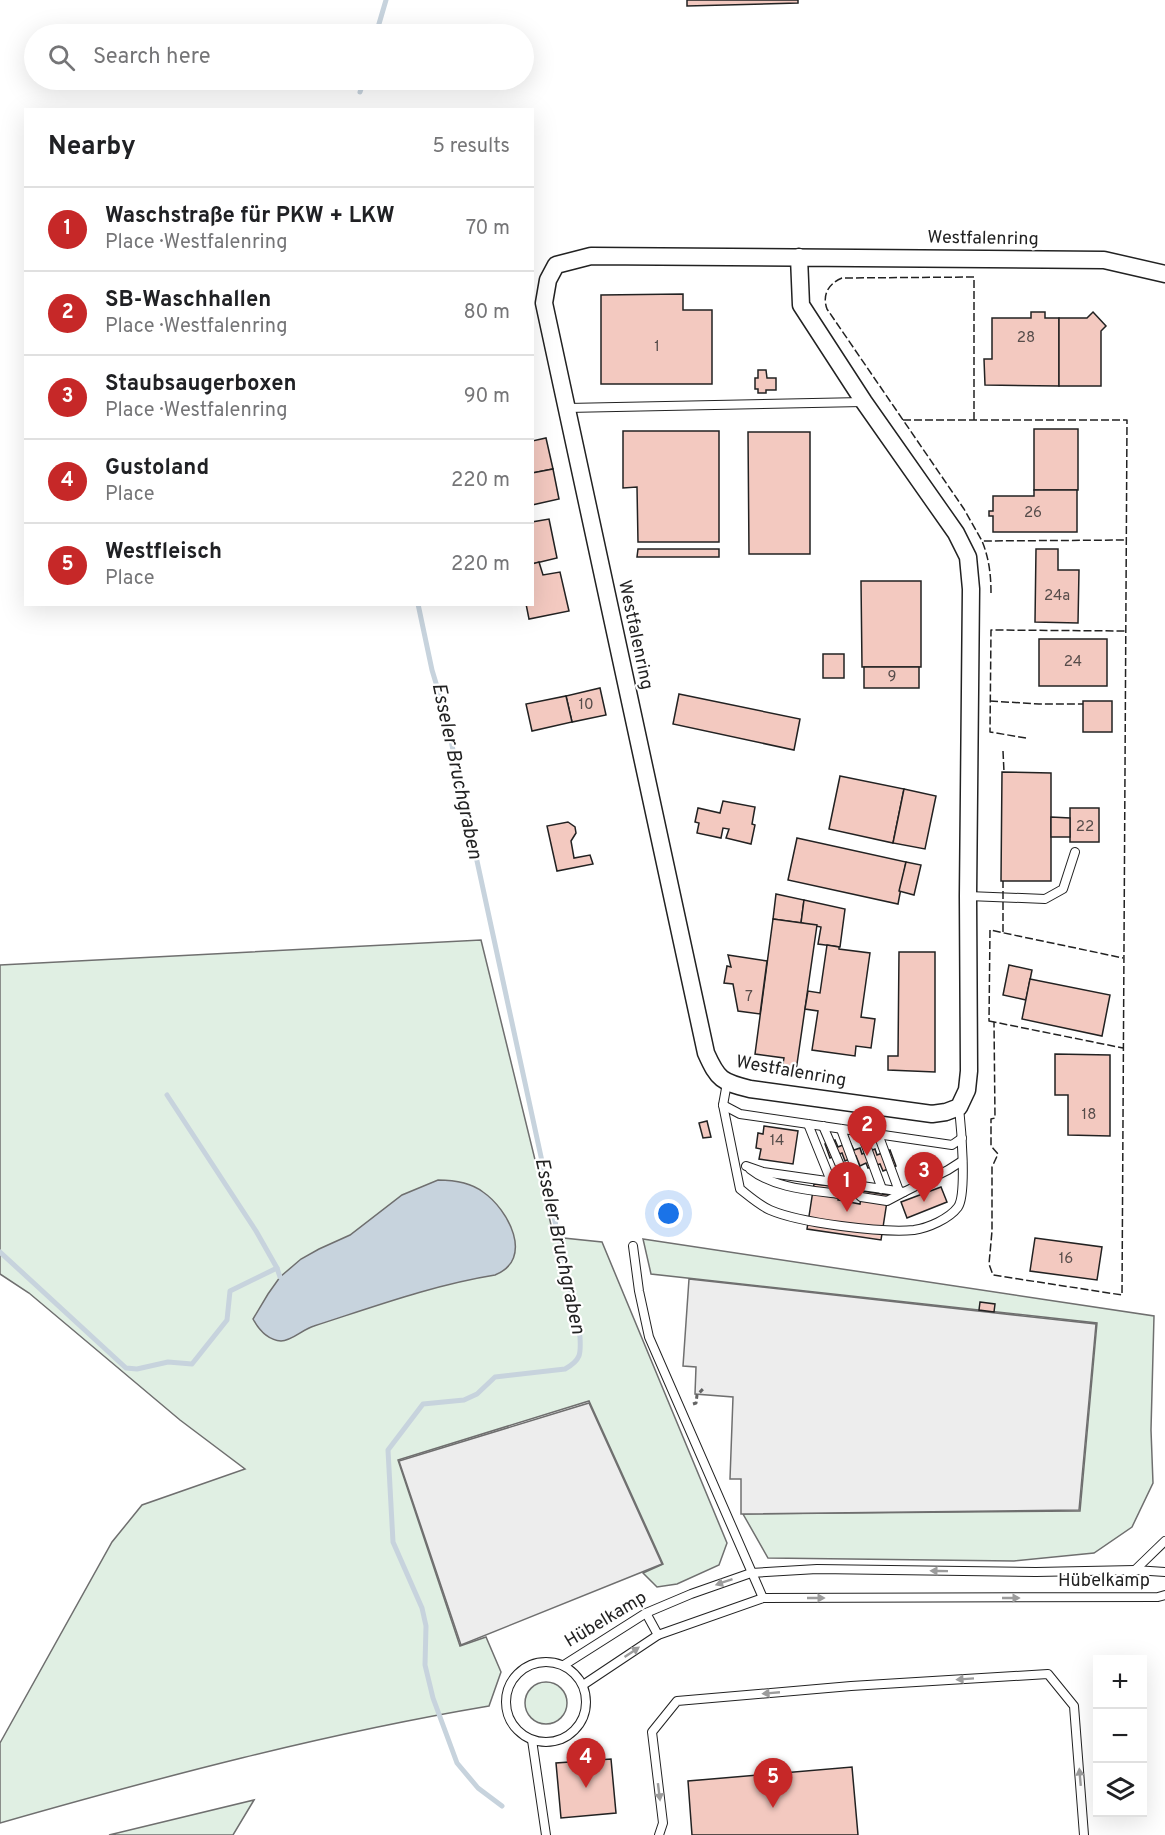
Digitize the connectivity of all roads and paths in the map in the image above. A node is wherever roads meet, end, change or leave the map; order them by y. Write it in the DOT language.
graph roads {
  1 [pos="799,257"];
  2 [pos="1165,274"];
  3 [pos="864,402"];
  4 [pos="567,408"];
  5 [pos="1076,852"];
  6 [pos="968,896"];
  7 [pos="727,1083"];
  8 [pos="723,1105"];
  9 [pos="959,1107"];
  10 [pos="808,1124"];
  11 [pos="823,1126"];
  12 [pos="841,1129"];
  13 [pos="861,1132"];
  14 [pos="878,1134"];
  15 [pos="962,1138"];
  16 [pos="962,1161"];
  17 [pos="733,1163"];
  18 [pos="746,1166"];
  19 [pos="831,1181"];
  20 [pos="848,1184"];
  21 [pos="862,1186"];
  22 [pos="882,1189"];
  23 [pos="901,1191"];
  24 [pos="633,1246"];
  25 [pos="705,1387"];
  26 [pos="681,1410"];
  27 [pos="1165,1541"];
  28 [pos="1135,1570"];
  29 [pos="1165,1572"];
  30 [pos="751,1573"];
  31 [pos="1165,1595"];
  32 [pos="762,1598"];
  33 [pos="646,1613"];
  34 [pos="658,1635"];
  35 [pos="564,1665"];
  36 [pos="583,1685"];
  37 [pos="532,1740"];
  38 [pos="546,1835"];
  39 [pos="659,1835"];
  40 [pos="1084,1835"];
  1 -- 2 [label="street, Westfalenring"];
  1 -- 3 [label="street"];
  1 -- 4 [label="street, Westfalenring"];
  3 -- 4 [label="lane"];
  3 -- 6 [label="street"];
  4 -- 7 [label="street, Westfalenring"];
  5 -- 6 [label="lane"];
  6 -- 9 [label="street"];
  7 -- 8 [label="lane"];
  7 -- 9 [label="street, Westfalenring"];
  8 -- 10 [label="lane"];
  8 -- 17 [label="lane"];
  9 -- 15 [label="lane"];
  10 -- 11 [label="lane"];
  10 -- 19 [label="lane"];
  11 -- 12 [label="lane"];
  11 -- 20 [label="lane"];
  12 -- 13 [label="lane"];
  12 -- 21 [label="lane"];
  13 -- 14 [label="lane"];
  13 -- 22 [label="lane"];
  14 -- 15 [label="lane"];
  14 -- 23 [label="lane"];
  15 -- 16 [label="lane"];
  16 -- 17 [label="lane"];
  16 -- 23 [label="lane"];
  17 -- 18 [label="lane"];
  18 -- 19 [label="lane"];
  18 -- 20 [label="lane"];
  19 -- 20 [label="lane"];
  20 -- 21 [label="lane"];
  20 -- 23 [label="lane"];
  21 -- 22 [label="lane"];
  22 -- 23 [label="lane"];
  24 -- 26 [label="lane"];
  25 -- 26 [label="path"];
  26 -- 30 [label="lane"];
  27 -- 28 [label="lane"];
  28 -- 29 [label="lane, Hübelkamp"];
  28 -- 30 [label="lane, Hübelkamp, one-way"];
  30 -- 32 [label="lane"];
  30 -- 33 [label="lane, Hübelkamp, one-way"];
  32 -- 31 [label="lane, Hübelkamp, one-way"];
  32 -- 34 [label="lane, Hübelkamp"];
  33 -- 34 [label="lane"];
  33 -- 35 [label="lane, Hübelkamp"];
  36 -- 34 [label="lane, Hübelkamp, one-way"];
  35 -- 36 [label="lane"];
  35 -- 37 [label="lane, Hübelkamp"];
  36 -- 37 [label="lane"];
  37 -- 38 [label="lane"];
  40 -- 39 [label="lane, one-way"];
}
